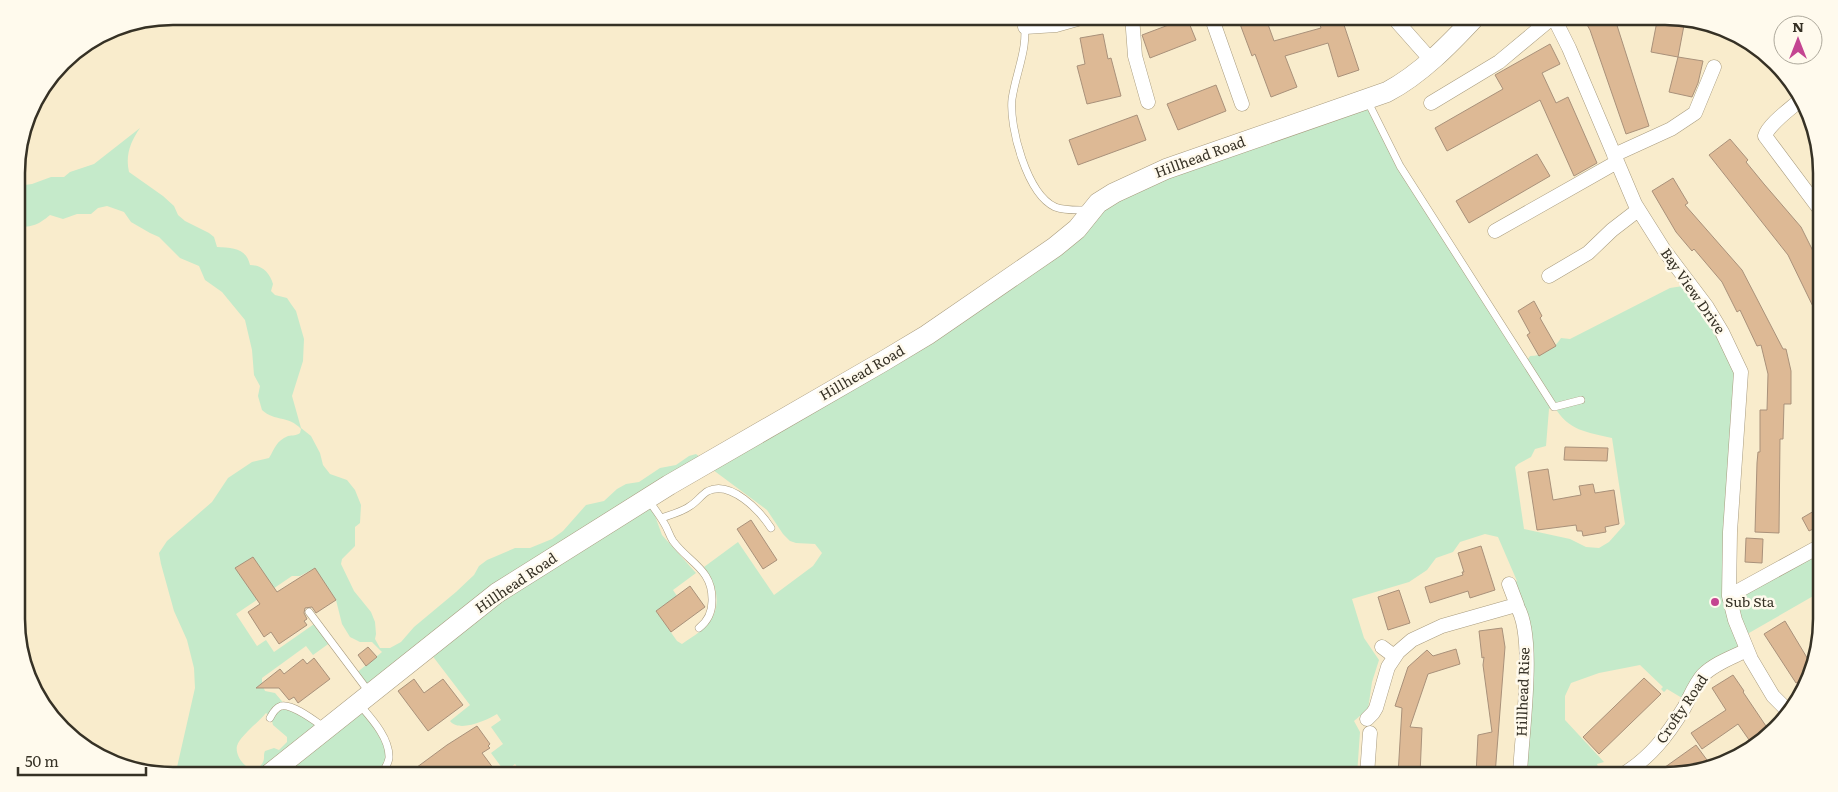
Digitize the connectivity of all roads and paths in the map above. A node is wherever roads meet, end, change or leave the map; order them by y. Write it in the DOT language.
graph roads {
  1 [pos="1024,25"];
  2 [pos="1133,25"];
  3 [pos="1214,25"];
  4 [pos="1400,25"];
  5 [pos="1467,25"];
  6 [pos="1543,25"];
  7 [pos="1557,25"];
  8 [pos="1431,60"];
  9 [pos="1714,67"];
  10 [pos="1367,100"];
  11 [pos="1148,102"];
  12 [pos="1431,103"];
  13 [pos="1242,104"];
  14 [pos="1796,104"];
  15 [pos="1616,158"];
  16 [pos="1813,200"];
  17 [pos="1092,210"];
  18 [pos="1638,210"];
  19 [pos="1495,231"];
  20 [pos="1549,276"];
  21 [pos="1581,400"];
  22 [pos="647,498"];
  23 [pos="661,518"];
  24 [pos="771,528"];
  25 [pos="1813,549"];
  26 [pos="1509,584"];
  27 [pos="1728,591"];
  28 [pos="1517,605"];
  29 [pos="310,612"];
  30 [pos="699,628"];
  31 [pos="1382,647"];
  32 [pos="1747,650"];
  33 [pos="1394,656"];
  34 [pos="364,699"];
  35 [pos="1784,707"];
  36 [pos="270,718"];
  37 [pos="1367,719"];
  38 [pos="327,729"];
  39 [pos="1370,733"];
  40 [pos="278,767"];
  41 [pos="385,767"];
  42 [pos="1367,767"];
  43 [pos="1520,767"];
  44 [pos="1636,767"];
  1 -- 17 [label="lane"];
  2 -- 11 [label="street"];
  3 -- 13 [label="street"];
  4 -- 8 [label="street"];
  5 -- 8 [label="street, Hillhead Road"];
  6 -- 12 [label="street"];
  7 -- 15 [label="street, Bay View Drive"];
  8 -- 10 [label="street, Hillhead Road"];
  9 -- 15 [label="street"];
  10 -- 17 [label="street, Hillhead Road"];
  10 -- 21 [label="lane"];
  14 -- 16 [label="street"];
  15 -- 18 [label="street, Bay View Drive"];
  15 -- 19 [label="street"];
  17 -- 22 [label="street, Hillhead Road"];
  18 -- 20 [label="street"];
  18 -- 27 [label="street, Bay View Drive"];
  22 -- 23 [label="lane"];
  22 -- 34 [label="street, Hillhead Road"];
  23 -- 24 [label="lane"];
  23 -- 30 [label="lane"];
  25 -- 27 [label="street"];
  26 -- 28 [label="street, Hillhead Rise"];
  27 -- 32 [label="street, Bay View Drive"];
  28 -- 33 [label="street"];
  28 -- 43 [label="street, Hillhead Rise"];
  29 -- 34 [label="lane"];
  31 -- 33 [label="street"];
  32 -- 35 [label="street, Bay View Drive"];
  32 -- 44 [label="street, Crofty Road"];
  33 -- 37 [label="street"];
  34 -- 38 [label="street, Hillhead Road"];
  34 -- 41 [label="lane"];
  36 -- 38 [label="lane"];
  38 -- 40 [label="street, Hillhead Road"];
  39 -- 42 [label="street"];
}
